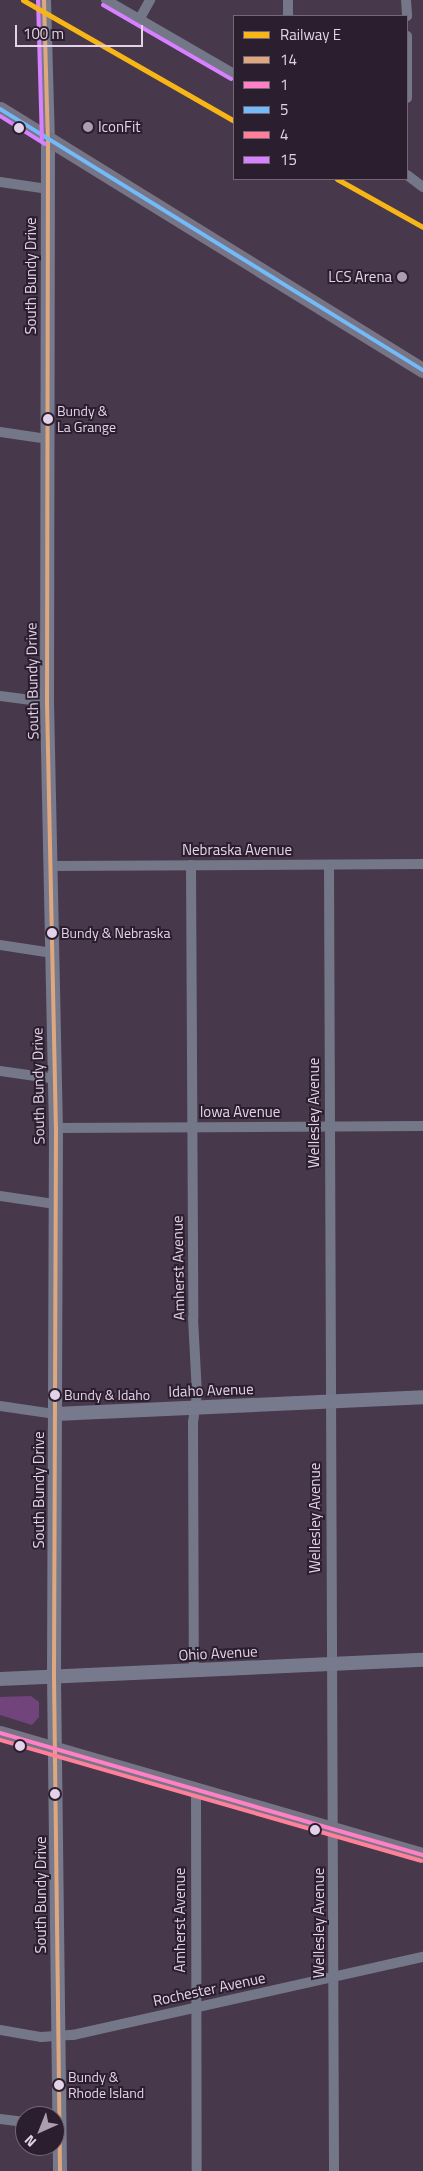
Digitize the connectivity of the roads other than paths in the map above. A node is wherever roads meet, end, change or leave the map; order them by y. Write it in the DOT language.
graph roads {
  1 [pos="44,0"];
  2 [pos="106,0"];
  3 [pos="150,0"];
  4 [pos="288,0"];
  5 [pos="406,0"];
  6 [pos="288,15"];
  7 [pos="406,15"];
  8 [pos="139,20"];
  9 [pos="233,73"];
  10 [pos="0,109"];
  11 [pos="48,139"];
  12 [pos="408,177"];
  13 [pos="0,182"];
  14 [pos="423,187"];
  15 [pos="48,188"];
  16 [pos="423,370"];
  17 [pos="0,432"];
  18 [pos="48,439"];
  19 [pos="0,696"];
  20 [pos="47,702"];
  21 [pos="423,864"];
  22 [pos="191,865"];
  23 [pos="329,865"];
  24 [pos="51,866"];
  25 [pos="0,945"];
  26 [pos="52,953"];
  27 [pos="0,1071"];
  28 [pos="56,1079"];
  29 [pos="423,1126"];
  30 [pos="191,1127"];
  31 [pos="56,1128"];
  32 [pos="329,1128"];
  33 [pos="0,1196"];
  34 [pos="55,1204"];
  35 [pos="423,1397"];
  36 [pos="329,1401"];
  37 [pos="0,1406"];
  38 [pos="195,1407"];
  39 [pos="55,1414"];
  40 [pos="423,1660"];
  41 [pos="331,1664"];
  42 [pos="194,1670"];
  43 [pos="54,1677"];
  44 [pos="0,1680"];
  45 [pos="0,1733"];
  46 [pos="57,1749"];
  47 [pos="196,1789"];
  48 [pos="334,1829"];
  49 [pos="423,1855"];
  50 [pos="423,1957"];
  51 [pos="334,1977"];
  52 [pos="196,2008"];
  53 [pos="0,2030"];
  54 [pos="58,2037"];
  55 [pos="57,2106"];
  56 [pos="0,2119"];
  57 [pos="15,2121"];
  58 [pos="59,2156"];
  59 [pos="60,2171"];
  60 [pos="197,2171"];
  61 [pos="334,2171"];
  1 -- 11 [label="main road, South Bundy Drive"];
  2 -- 8 [label="street"];
  3 -- 8 [label="street"];
  4 -- 6 [label="street"];
  5 -- 7 [label="street"];
  8 -- 9 [label="street"];
  10 -- 11 [label="main road"];
  11 -- 15 [label="main road, South Bundy Drive"];
  11 -- 16 [label="main road"];
  12 -- 14 [label="street"];
  13 -- 15 [label="street"];
  15 -- 18 [label="main road, South Bundy Drive"];
  17 -- 18 [label="street"];
  18 -- 20 [label="main road, South Bundy Drive"];
  19 -- 20 [label="street"];
  20 -- 24 [label="main road, South Bundy Drive"];
  21 -- 23 [label="street, Nebraska Avenue"];
  22 -- 23 [label="street, Nebraska Avenue"];
  22 -- 24 [label="street, Nebraska Avenue"];
  22 -- 30 [label="street, Amherst Avenue"];
  23 -- 32 [label="street, Wellesley Avenue"];
  24 -- 26 [label="main road, South Bundy Drive"];
  25 -- 26 [label="street"];
  26 -- 28 [label="main road, South Bundy Drive"];
  27 -- 28 [label="street"];
  28 -- 31 [label="main road, South Bundy Drive"];
  29 -- 32 [label="street, Iowa Avenue"];
  30 -- 31 [label="street, Iowa Avenue"];
  30 -- 32 [label="street, Iowa Avenue"];
  30 -- 38 [label="street, Amherst Avenue"];
  31 -- 34 [label="main road, South Bundy Drive"];
  32 -- 36 [label="street, Wellesley Avenue"];
  33 -- 34 [label="street"];
  34 -- 39 [label="main road, South Bundy Drive"];
  35 -- 36 [label="main road, Idaho Avenue"];
  36 -- 38 [label="main road, Idaho Avenue"];
  36 -- 41 [label="street, Wellesley Avenue"];
  37 -- 39 [label="street, Idaho Avenue"];
  38 -- 39 [label="main road, Idaho Avenue"];
  38 -- 42 [label="street, Amherst Avenue"];
  39 -- 43 [label="main road, South Bundy Drive"];
  40 -- 41 [label="main road, Ohio Avenue"];
  41 -- 42 [label="main road, Ohio Avenue"];
  41 -- 48 [label="street, Wellesley Avenue"];
  42 -- 43 [label="main road, Ohio Avenue"];
  43 -- 44 [label="main road, Ohio Avenue"];
  43 -- 46 [label="main road, South Bundy Drive"];
  45 -- 46 [label="main road"];
  46 -- 47 [label="main road"];
  46 -- 54 [label="main road, South Bundy Drive"];
  47 -- 48 [label="main road"];
  47 -- 52 [label="street, Amherst Avenue"];
  48 -- 49 [label="main road"];
  48 -- 51 [label="street, Wellesley Avenue"];
  50 -- 51 [label="street, Rochester Avenue"];
  51 -- 52 [label="street, Rochester Avenue"];
  51 -- 61 [label="street, Wellesley Avenue"];
  52 -- 54 [label="street, Rochester Avenue"];
  52 -- 60 [label="street, Amherst Avenue"];
  53 -- 54 [label="street, Rochester Avenue"];
  54 -- 55 [label="main road, South Bundy Drive"];
  56 -- 57 [label="street"];
  58 -- 59 [label="main road, South Bundy Drive"];
}
